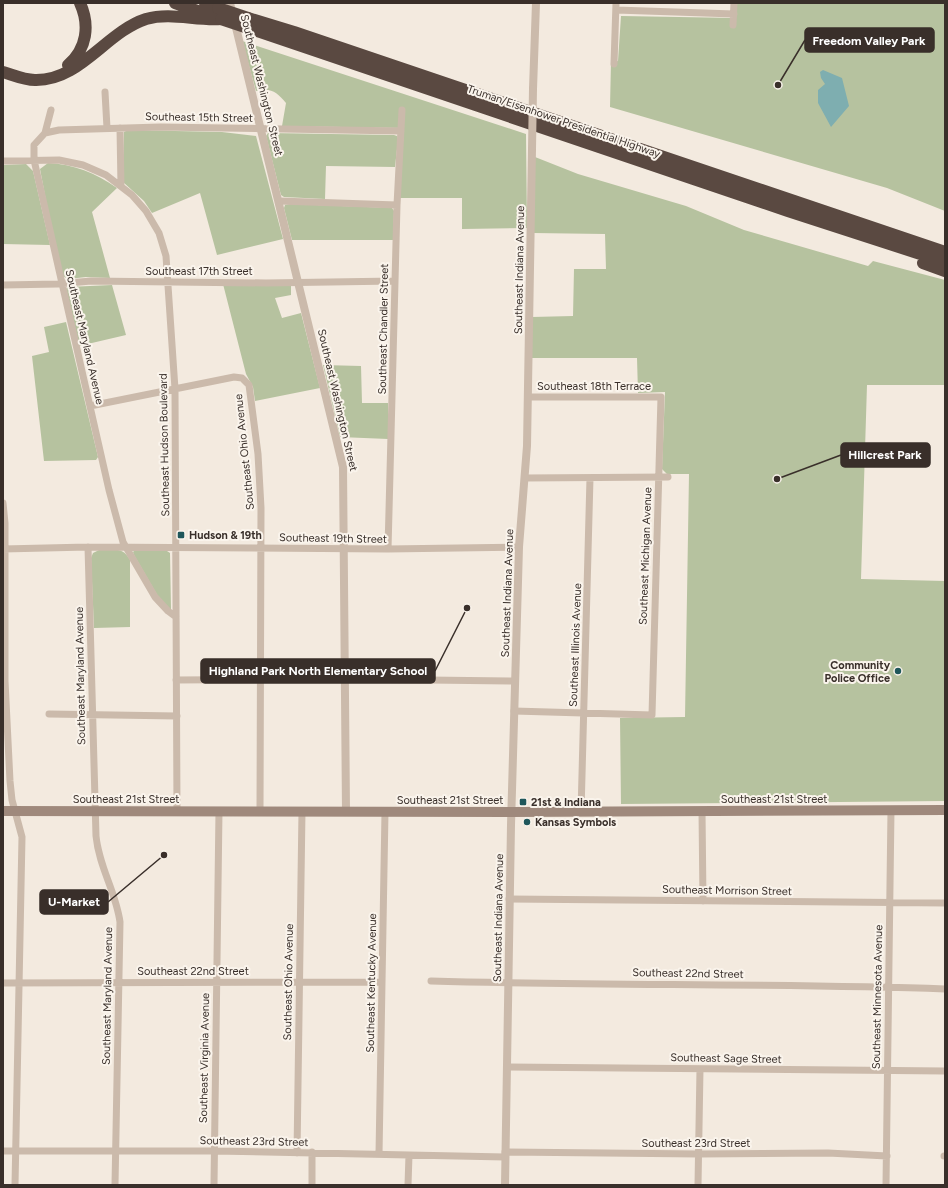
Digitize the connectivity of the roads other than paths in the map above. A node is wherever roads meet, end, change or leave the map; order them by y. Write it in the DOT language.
graph roads {
  1 [pos="80,3"];
  2 [pos="175,3"];
  3 [pos="204,3"];
  4 [pos="230,3"];
  5 [pos="536,3"];
  6 [pos="734,3"];
  7 [pos="616,7"];
  8 [pos="220,13"];
  9 [pos="734,14"];
  10 [pos="249,19"];
  11 [pos="733,24"];
  12 [pos="614,64"];
  13 [pos="3,66"];
  14 [pos="3,72"];
  15 [pos="105,92"];
  16 [pos="51,110"];
  17 [pos="402,110"];
  18 [pos="107,128"];
  19 [pos="120,128"];
  20 [pos="261,129"];
  21 [pos="401,131"];
  22 [pos="45,133"];
  23 [pos="34,160"];
  24 [pos="3,161"];
  25 [pos="121,186"];
  26 [pos="279,201"];
  27 [pos="397,205"];
  28 [pos="788,211"];
  29 [pos="925,245"];
  30 [pos="945,246"];
  31 [pos="945,252"];
  32 [pos="945,262"];
  33 [pos="945,271"];
  34 [pos="169,282"];
  35 [pos="298,282"];
  36 [pos="394,282"];
  37 [pos="3,284"];
  38 [pos="62,284"];
  39 [pos="175,389"];
  40 [pos="528,397"];
  41 [pos="661,397"];
  42 [pos="90,406"];
  43 [pos="658,477"];
  44 [pos="668,477"];
  45 [pos="525,478"];
  46 [pos="590,478"];
  47 [pos="3,503"];
  48 [pos="88,547"];
  49 [pos="127,547"];
  50 [pos="519,547"];
  51 [pos="176,548"];
  52 [pos="261,548"];
  53 [pos="345,548"];
  54 [pos="4,549"];
  55 [pos="388,549"];
  56 [pos="176,617"];
  57 [pos="345,679"];
  58 [pos="176,680"];
  59 [pos="260,680"];
  60 [pos="515,681"];
  61 [pos="514,711"];
  62 [pos="49,714"];
  63 [pos="584,714"];
  64 [pos="92,716"];
  65 [pos="177,716"];
  66 [pos="891,810"];
  67 [pos="945,810"];
  68 [pos="3,811"];
  69 [pos="16,811"];
  70 [pos="94,811"];
  71 [pos="219,811"];
  72 [pos="260,811"];
  73 [pos="302,811"];
  74 [pos="346,811"];
  75 [pos="702,811"];
  76 [pos="177,812"];
  77 [pos="384,812"];
  78 [pos="511,812"];
  79 [pos="581,812"];
  80 [pos="510,899"];
  81 [pos="703,901"];
  82 [pos="890,902"];
  83 [pos="945,903"];
  84 [pos="119,981"];
  85 [pos="431,981"];
  86 [pos="216,982"];
  87 [pos="299,982"];
  88 [pos="382,982"];
  89 [pos="3,983"];
  90 [pos="19,983"];
  91 [pos="508,983"];
  92 [pos="888,987"];
  93 [pos="945,989"];
  94 [pos="507,1067"];
  95 [pos="700,1069"];
  96 [pos="886,1071"];
  97 [pos="945,1071"];
  98 [pos="3,1151"];
  99 [pos="16,1151"];
  100 [pos="214,1151"];
  101 [pos="116,1152"];
  102 [pos="312,1152"];
  103 [pos="297,1153"];
  104 [pos="378,1154"];
  105 [pos="505,1154"];
  106 [pos="699,1154"];
  107 [pos="408,1155"];
  108 [pos="887,1156"];
  109 [pos="15,1185"];
  110 [pos="115,1185"];
  111 [pos="214,1185"];
  112 [pos="312,1185"];
  113 [pos="408,1185"];
  114 [pos="505,1185"];
  115 [pos="698,1185"];
  116 [pos="886,1185"];
  1 -- 13 [label="highway"];
  2 -- 8 [label="highway, Truman/Eisenhower Presidential Highway"];
  3 -- 8 [label="highway, Truman/Eisenhower Presidential Highway"];
  4 -- 10 [label="highway"];
  4 -- 20 [label="street, Southeast Washington Street"];
  5 -- 40 [label="street, Southeast Indiana Avenue, bridge"];
  6 -- 9 [label="street"];
  7 -- 9 [label="street"];
  7 -- 12 [label="street"];
  8 -- 10 [label="highway, Truman/Eisenhower Presidential Highway, bridge"];
  8 -- 14 [label="highway"];
  9 -- 11 [label="street"];
  10 -- 28 [label="highway, Truman/Eisenhower Presidential Highway"];
  10 -- 29 [label="highway, Truman/Eisenhower Presidential Highway"];
  15 -- 18 [label="street"];
  16 -- 22 [label="street"];
  17 -- 21 [label="street, Southeast Chandler Street"];
  18 -- 19 [label="street, Southeast 15th Street"];
  18 -- 22 [label="street, Southeast 15th Street"];
  19 -- 20 [label="street, Southeast 15th Street"];
  19 -- 25 [label="street"];
  20 -- 21 [label="street, Southeast 15th Street"];
  20 -- 26 [label="street, Southeast Washington Street"];
  21 -- 27 [label="street, Southeast Chandler Street"];
  22 -- 23 [label="street, Southeast Maryland Avenue"];
  23 -- 24 [label="street"];
  23 -- 25 [label="street, Southeast Hudson Boulevard"];
  23 -- 38 [label="street, Southeast Maryland Avenue"];
  25 -- 34 [label="street, Southeast Hudson Boulevard"];
  26 -- 27 [label="street"];
  26 -- 35 [label="street, Southeast Washington Street"];
  27 -- 36 [label="street, Southeast Chandler Street"];
  28 -- 32 [label="highway, Truman/Eisenhower Presidential Highway"];
  28 -- 33 [label="highway"];
  29 -- 30 [label="highway"];
  29 -- 31 [label="highway, Truman/Eisenhower Presidential Highway"];
  34 -- 35 [label="street, Southeast 17th Street"];
  34 -- 38 [label="street, Southeast 17th Street"];
  34 -- 39 [label="street, Southeast Hudson Boulevard"];
  35 -- 36 [label="street, Southeast 17th Street"];
  35 -- 53 [label="street, Southeast Washington Street"];
  36 -- 55 [label="street, Southeast Chandler Street"];
  37 -- 38 [label="street, Southeast 17th Street"];
  38 -- 42 [label="street, Southeast Maryland Avenue"];
  39 -- 42 [label="street"];
  39 -- 51 [label="street, Southeast Hudson Boulevard"];
  39 -- 52 [label="street, Southeast Ohio Avenue"];
  40 -- 41 [label="street, Southeast 18th Terrace"];
  40 -- 45 [label="street, Southeast Indiana Avenue"];
  41 -- 43 [label="street, Southeast Michigan Avenue"];
  42 -- 49 [label="street, Southeast Maryland Avenue"];
  43 -- 44 [label="street"];
  43 -- 46 [label="street"];
  43 -- 63 [label="street, Southeast Michigan Avenue"];
  45 -- 46 [label="street"];
  45 -- 50 [label="street, Southeast Indiana Avenue"];
  46 -- 63 [label="street, Southeast Illinois Avenue"];
  47 -- 54 [label="street"];
  48 -- 49 [label="street, Southeast 19th Street"];
  48 -- 54 [label="street, Southeast 19th Street"];
  48 -- 64 [label="street, Southeast Maryland Avenue"];
  49 -- 51 [label="street, Southeast 19th Street"];
  49 -- 56 [label="street, Southeast Maryland Avenue"];
  50 -- 55 [label="street, Southeast 19th Street"];
  50 -- 60 [label="street, Southeast Indiana Avenue"];
  51 -- 52 [label="street, Southeast 19th Street"];
  51 -- 56 [label="street, Southeast Hudson Boulevard"];
  52 -- 53 [label="street, Southeast 19th Street"];
  52 -- 59 [label="street, Southeast Ohio Avenue"];
  53 -- 55 [label="street, Southeast 19th Street"];
  53 -- 57 [label="street, Southeast Washington Street"];
  54 -- 69 [label="street"];
  56 -- 58 [label="street, Southeast Hudson Boulevard"];
  57 -- 59 [label="street"];
  57 -- 60 [label="street"];
  57 -- 74 [label="street, Southeast Washington Street"];
  58 -- 59 [label="street"];
  58 -- 65 [label="street, Southeast Hudson Boulevard"];
  59 -- 72 [label="street, Southeast Ohio Avenue"];
  60 -- 61 [label="street, Southeast Indiana Avenue"];
  61 -- 63 [label="street"];
  61 -- 78 [label="street, Southeast Indiana Avenue"];
  62 -- 64 [label="street"];
  63 -- 79 [label="street, Southeast Illinois Avenue"];
  64 -- 65 [label="street"];
  64 -- 70 [label="street, Southeast Maryland Avenue"];
  65 -- 76 [label="street, Southeast Hudson Boulevard"];
  66 -- 67 [label="main road, Southeast 21st Street"];
  66 -- 75 [label="main road, Southeast 21st Street"];
  66 -- 82 [label="street, Southeast Minnesota Avenue"];
  68 -- 69 [label="main road, Southeast 21st Street"];
  69 -- 70 [label="main road, Southeast 21st Street"];
  69 -- 90 [label="street"];
  70 -- 76 [label="main road, Southeast 21st Street"];
  70 -- 84 [label="street, Southeast Maryland Avenue"];
  71 -- 72 [label="main road, Southeast 21st Street"];
  71 -- 76 [label="main road, Southeast 21st Street"];
  71 -- 86 [label="street, Southeast Virginia Avenue"];
  72 -- 73 [label="main road, Southeast 21st Street"];
  73 -- 74 [label="main road, Southeast 21st Street"];
  73 -- 87 [label="street, Southeast Ohio Avenue"];
  74 -- 77 [label="main road, Southeast 21st Street"];
  75 -- 79 [label="main road, Southeast 21st Street"];
  75 -- 81 [label="street"];
  77 -- 78 [label="main road, Southeast 21st Street"];
  77 -- 88 [label="street, Southeast Kentucky Avenue"];
  78 -- 79 [label="main road, Southeast 21st Street"];
  78 -- 80 [label="street, Southeast Indiana Avenue"];
  80 -- 81 [label="street, Southeast Morrison Street"];
  80 -- 91 [label="street, Southeast Indiana Avenue"];
  81 -- 82 [label="street, Southeast Morrison Street"];
  82 -- 83 [label="street, Southeast Morrison Street"];
  82 -- 92 [label="street, Southeast Minnesota Avenue"];
  84 -- 86 [label="street, Southeast 22nd Street"];
  84 -- 90 [label="street, Southeast 22nd Street"];
  84 -- 101 [label="street, Southeast Maryland Avenue"];
  85 -- 91 [label="street, Southeast 22nd Street"];
  86 -- 87 [label="street, Southeast 22nd Street"];
  86 -- 100 [label="street, Southeast Virginia Avenue"];
  87 -- 88 [label="street, Southeast 22nd Street"];
  87 -- 103 [label="street, Southeast Ohio Avenue"];
  88 -- 104 [label="street, Southeast Kentucky Avenue"];
  89 -- 90 [label="street, Southeast 22nd Street"];
  90 -- 99 [label="street"];
  91 -- 92 [label="street, Southeast 22nd Street"];
  91 -- 94 [label="street, Southeast Indiana Avenue"];
  92 -- 93 [label="street, Southeast 22nd Street"];
  92 -- 96 [label="street, Southeast Minnesota Avenue"];
  94 -- 95 [label="street, Southeast Sage Street"];
  94 -- 105 [label="street, Southeast Indiana Avenue"];
  95 -- 96 [label="street, Southeast Sage Street"];
  95 -- 106 [label="street"];
  96 -- 97 [label="street, Southeast Sage Street"];
  96 -- 108 [label="street, Southeast Minnesota Avenue"];
  98 -- 99 [label="street, Southeast 23rd Street"];
  99 -- 101 [label="street, Southeast 23rd Street"];
  99 -- 109 [label="street"];
  100 -- 101 [label="street, Southeast 23rd Street"];
  100 -- 103 [label="street, Southeast 23rd Street"];
  100 -- 111 [label="street, Southeast Virginia Avenue"];
  101 -- 110 [label="street, Southeast Maryland Avenue"];
  102 -- 103 [label="street, Southeast 23rd Street"];
  102 -- 104 [label="street, Southeast 23rd Street"];
  102 -- 112 [label="street"];
  104 -- 107 [label="street, Southeast 23rd Street"];
  105 -- 106 [label="street, Southeast 23rd Street"];
  105 -- 107 [label="street, Southeast 23rd Street"];
  105 -- 114 [label="street, Southeast Indiana Avenue"];
  106 -- 108 [label="street, Southeast 23rd Street"];
  106 -- 115 [label="street"];
  107 -- 113 [label="street"];
  108 -- 116 [label="street, Southeast Minnesota Avenue"];
}
